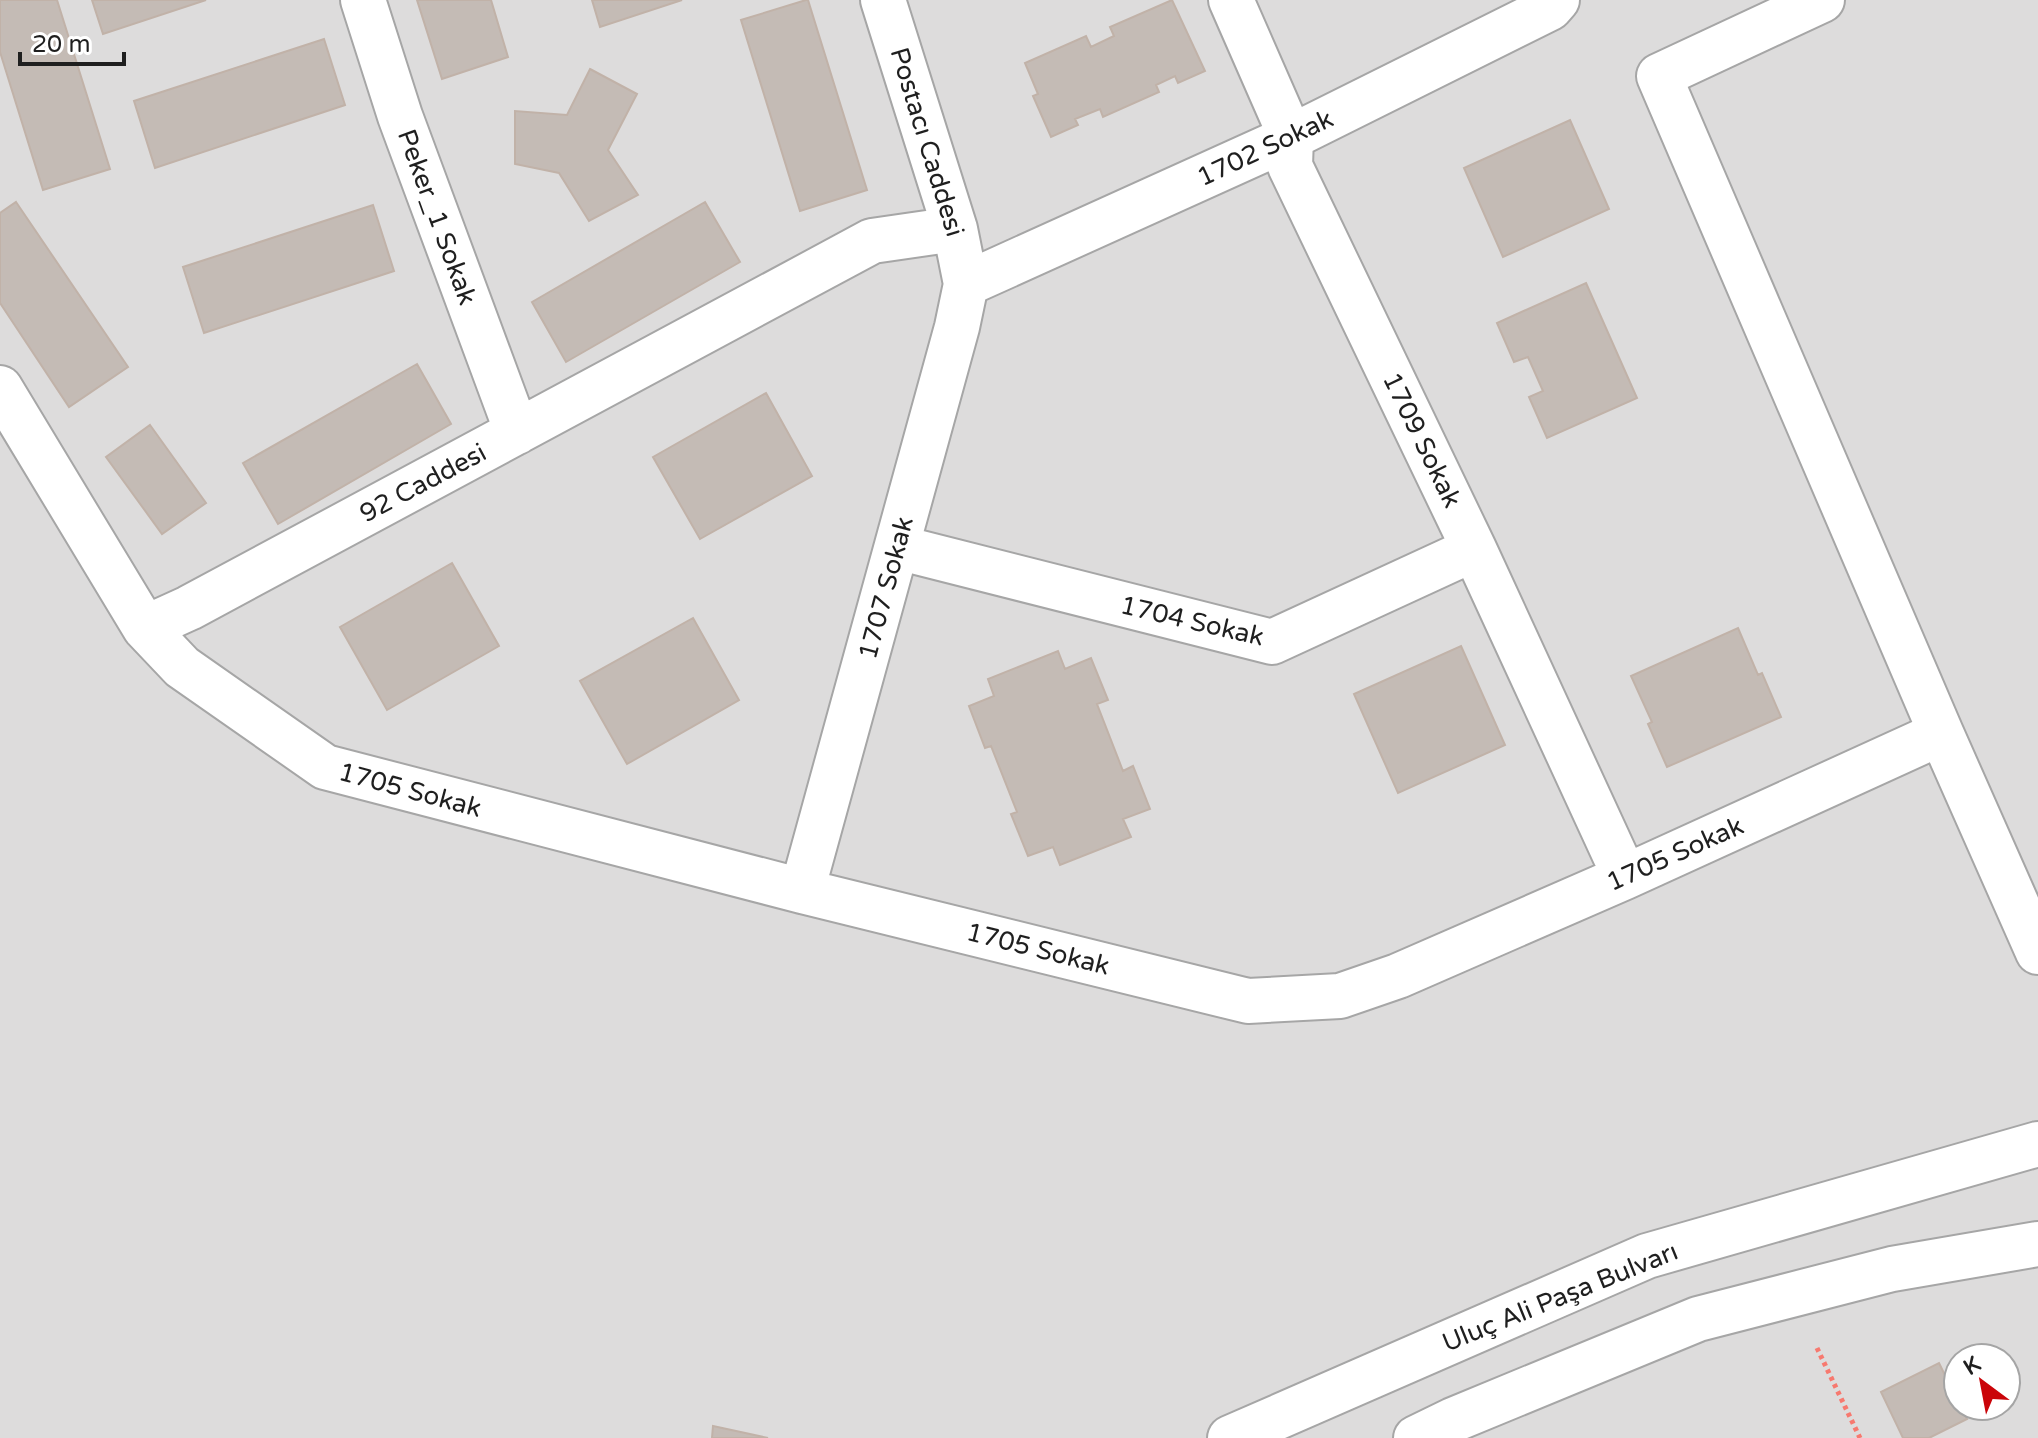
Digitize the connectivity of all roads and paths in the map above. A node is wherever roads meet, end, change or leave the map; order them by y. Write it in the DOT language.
graph roads {
  1 [pos="363,0"];
  2 [pos="883,0"];
  3 [pos="1231,0"];
  4 [pos="1557,0"];
  5 [pos="1822,0"];
  6 [pos="1291,137"];
  7 [pos="955,229"];
  8 [pos="966,284"];
  9 [pos="0,388"];
  10 [pos="517,432"];
  11 [pos="897,547"];
  12 [pos="1474,549"];
  13 [pos="145,628"];
  14 [pos="1941,733"];
  15 [pos="1625,877"];
  16 [pos="802,891"];
  17 [pos="2038,952"];
  18 [pos="2038,1144"];
  19 [pos="2038,1244"];
  20 [pos="1817,1348"];
  21 [pos="1230,1438"];
  22 [pos="1416,1438"];
  23 [pos="1860,1438"];
  1 -- 10 [label="street, Peker_1 Sokak"];
  2 -- 7 [label="street, Postacı Caddesi"];
  3 -- 6 [label="street, 1709 Sokak"];
  4 -- 6 [label="street, 1702 Sokak"];
  5 -- 14 [label="street"];
  6 -- 8 [label="street, 1702 Sokak"];
  6 -- 12 [label="street, 1709 Sokak"];
  7 -- 8 [label="street, Postacı Caddesi"];
  7 -- 10 [label="street, 92 Caddesi"];
  8 -- 11 [label="street, 1707 Sokak"];
  9 -- 13 [label="street"];
  10 -- 13 [label="street, 92 Caddesi"];
  11 -- 12 [label="street, 1704 Sokak"];
  11 -- 16 [label="street, 1707 Sokak"];
  12 -- 15 [label="street, 1709 Sokak"];
  13 -- 16 [label="street, 1705 Sokak"];
  14 -- 15 [label="street, 1705 Sokak"];
  14 -- 17 [label="street"];
  15 -- 16 [label="street, 1705 Sokak"];
  18 -- 21 [label="street, Uluç Ali Paşa Bulvarı"];
  19 -- 22 [label="street"];
  20 -- 23 [label="path"];
}
